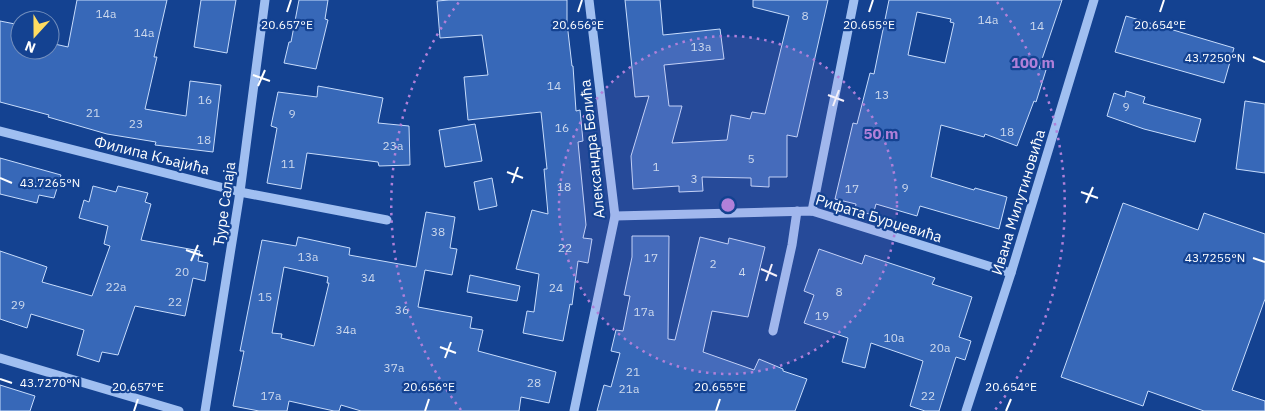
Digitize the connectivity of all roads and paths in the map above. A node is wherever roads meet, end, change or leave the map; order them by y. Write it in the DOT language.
graph roads {
  1 [pos="265,0"];
  2 [pos="590,0"];
  3 [pos="854,0"];
  4 [pos="1094,0"];
  5 [pos="0,130"];
  6 [pos="240,192"];
  7 [pos="797,211"];
  8 [pos="812,211"];
  9 [pos="615,216"];
  10 [pos="387,220"];
  11 [pos="1011,273"];
  12 [pos="773,331"];
  13 [pos="0,358"];
  14 [pos="179,411"];
  15 [pos="206,411"];
  16 [pos="574,411"];
  17 [pos="966,411"];
  1 -- 6 [label="street, Ђуре Салаја"];
  2 -- 9 [label="street, Александра Белића"];
  3 -- 8 [label="street"];
  4 -- 11 [label="street, Ивана Милутиновића"];
  5 -- 6 [label="street, Филипа Кљајића"];
  6 -- 10 [label="street, Филипа Кљајића"];
  6 -- 15 [label="street, Ђуре Салаја"];
  7 -- 8 [label="street, Рифата Бурџевића"];
  7 -- 9 [label="street, Рифата Бурџевића"];
  7 -- 12 [label="street"];
  8 -- 11 [label="street, Рифата Бурџевића"];
  9 -- 16 [label="street, Александра Белића"];
  11 -- 17 [label="street, Ивана Милутиновића"];
  13 -- 14 [label="street"];
}
